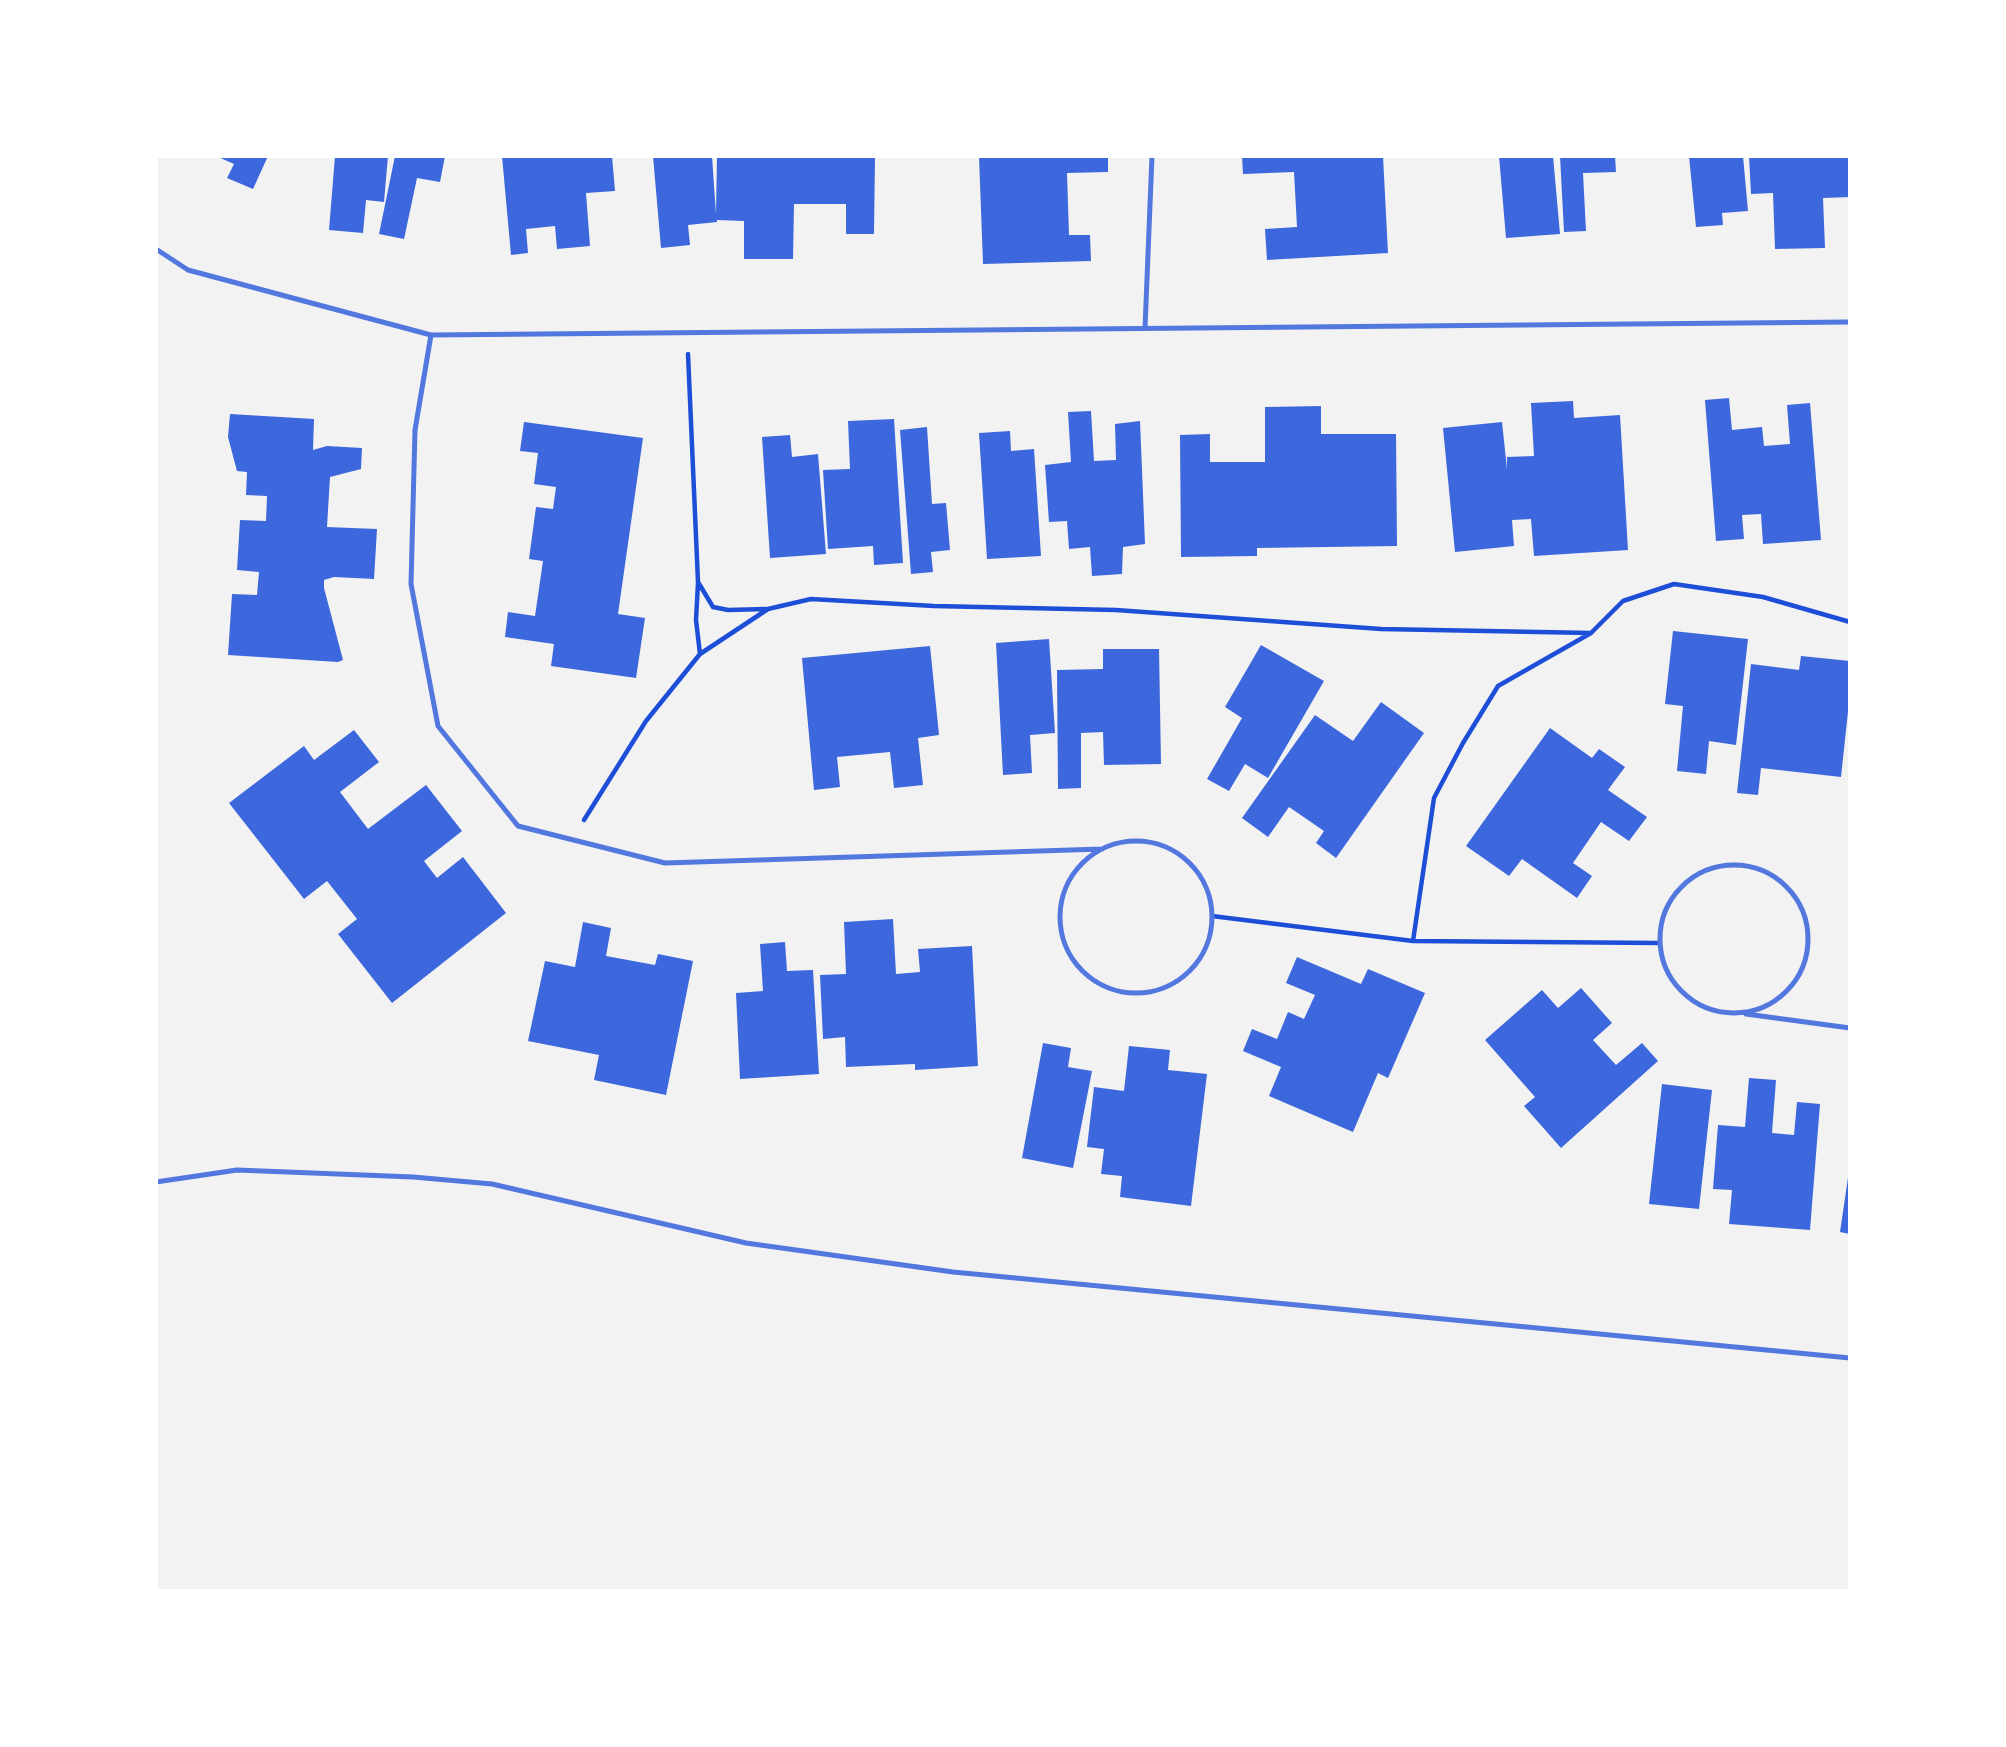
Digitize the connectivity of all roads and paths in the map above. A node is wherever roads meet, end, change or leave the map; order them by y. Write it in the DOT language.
graph roads {
  1 [pos="1153,156"];
  2 [pos="156,249"];
  3 [pos="1850,323"];
  4 [pos="1145,328"];
  5 [pos="687,332"];
  6 [pos="431,335"];
  7 [pos="698,582"];
  8 [pos="768,609"];
  9 [pos="1850,622"];
  10 [pos="1591,633"];
  11 [pos="700,654"];
  12 [pos="572,839"];
  13 [pos="1102,849"];
  14 [pos="1213,916"];
  15 [pos="1413,941"];
  16 [pos="1659,943"];
  17 [pos="1742,1013"];
  18 [pos="1850,1028"];
  19 [pos="156,1182"];
  20 [pos="1850,1358"];
  1 -- 4 [label="lane"];
  2 -- 6 [label="lane"];
  3 -- 4 [label="lane"];
  4 -- 5 [label="lane"];
  5 -- 6 [label="lane"];
  5 -- 7 [label="path"];
  6 -- 12 [label="lane"];
  7 -- 8 [label="path"];
  7 -- 11 [label="path"];
  8 -- 10 [label="path"];
  8 -- 11 [label="path"];
  9 -- 10 [label="path"];
  10 -- 15 [label="path"];
  11 -- 12 [label="path"];
  12 -- 13 [label="lane"];
  13 -- 14 [label="lane"];
  13 -- 14 [label="lane"];
  14 -- 15 [label="path"];
  15 -- 16 [label="path"];
  16 -- 17 [label="lane"];
  16 -- 17 [label="lane"];
  17 -- 18 [label="lane"];
  19 -- 20 [label="lane"];
}
